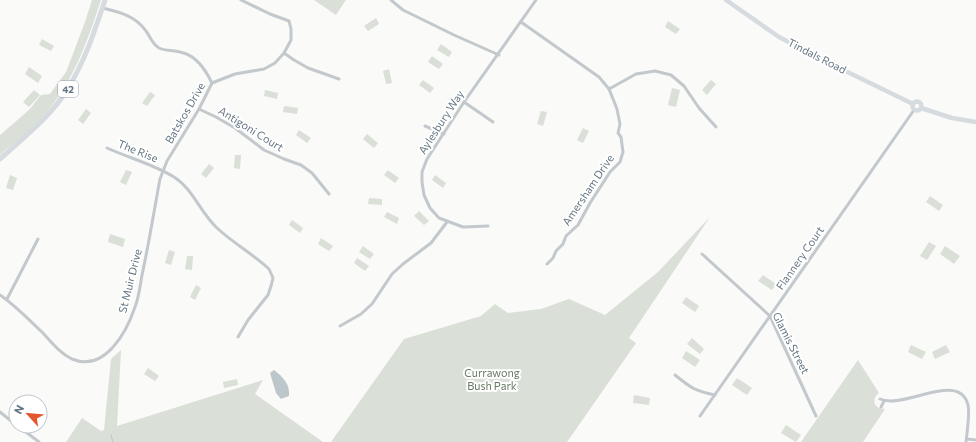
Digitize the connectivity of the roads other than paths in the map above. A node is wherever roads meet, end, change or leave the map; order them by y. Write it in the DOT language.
graph roads {
  1 [pos="105,0"];
  2 [pos="241,0"];
  3 [pos="391,0"];
  4 [pos="536,0"];
  5 [pos="726,0"];
  6 [pos="103,8"];
  7 [pos="521,22"];
  8 [pos="284,53"];
  9 [pos="499,55"];
  10 [pos="339,79"];
  11 [pos="212,83"];
  12 [pos="609,89"];
  13 [pos="464,102"];
  14 [pos="913,104"];
  15 [pos="921,108"];
  16 [pos="199,109"];
  17 [pos="914,110"];
  18 [pos="493,122"];
  19 [pos="976,122"];
  20 [pos="425,126"];
  21 [pos="716,127"];
  22 [pos="444,134"];
  23 [pos="107,148"];
  24 [pos="0,159"];
  25 [pos="163,171"];
  26 [pos="329,194"];
  27 [pos="447,222"];
  28 [pos="488,226"];
  29 [pos="38,239"];
  30 [pos="702,254"];
  31 [pos="547,264"];
  32 [pos="0,295"];
  33 [pos="7,299"];
  34 [pos="770,316"];
  35 [pos="340,326"];
  36 [pos="238,337"];
  37 [pos="675,375"];
  38 [pos="715,395"];
  39 [pos="881,407"];
  40 [pos="0,412"];
  41 [pos="700,416"];
  42 [pos="816,416"];
  43 [pos="8,418"];
  44 [pos="29,434"];
  45 [pos="966,440"];
  46 [pos="976,440"];
  47 [pos="39,442"];
  1 -- 6 [label="main road, 42"];
  2 -- 8 [label="street"];
  3 -- 9 [label="street"];
  4 -- 7 [label="street, Aylesbury Way"];
  5 -- 14 [label="main road, Tindals Road"];
  6 -- 11 [label="street, Batskos Drive"];
  6 -- 24 [label="main road, 42"];
  7 -- 9 [label="street, Aylesbury Way"];
  7 -- 12 [label="street, Amersham Drive"];
  8 -- 10 [label="street"];
  8 -- 11 [label="street"];
  9 -- 13 [label="street, Aylesbury Way"];
  11 -- 16 [label="street, Batskos Drive"];
  12 -- 21 [label="street"];
  12 -- 31 [label="street, Amersham Drive"];
  13 -- 18 [label="street"];
  13 -- 22 [label="street, Aylesbury Way"];
  14 -- 15 [label="main road"];
  14 -- 17 [label="main road"];
  15 -- 17 [label="main road"];
  15 -- 19 [label="main road"];
  16 -- 25 [label="street, Batskos Drive"];
  16 -- 26 [label="street, Antigoni Court"];
  17 -- 34 [label="street, Flannery Court"];
  20 -- 22 [label="street"];
  22 -- 27 [label="street, Aylesbury Way"];
  23 -- 25 [label="street, The Rise"];
  25 -- 33 [label="street, St Muir Drive"];
  25 -- 36 [label="street, The Rise"];
  27 -- 28 [label="street, Aylesbury Way"];
  27 -- 35 [label="street"];
  29 -- 33 [label="street"];
  30 -- 34 [label="street, Glamis Street"];
  32 -- 33 [label="street, St Muir Drive"];
  34 -- 38 [label="street, Flannery Court"];
  34 -- 42 [label="street, Glamis Street"];
  37 -- 38 [label="street"];
  38 -- 41 [label="street, Flannery Court"];
  39 -- 45 [label="street"];
  40 -- 43 [label="street"];
  44 -- 47 [label="street"];
  45 -- 46 [label="street"];
}
